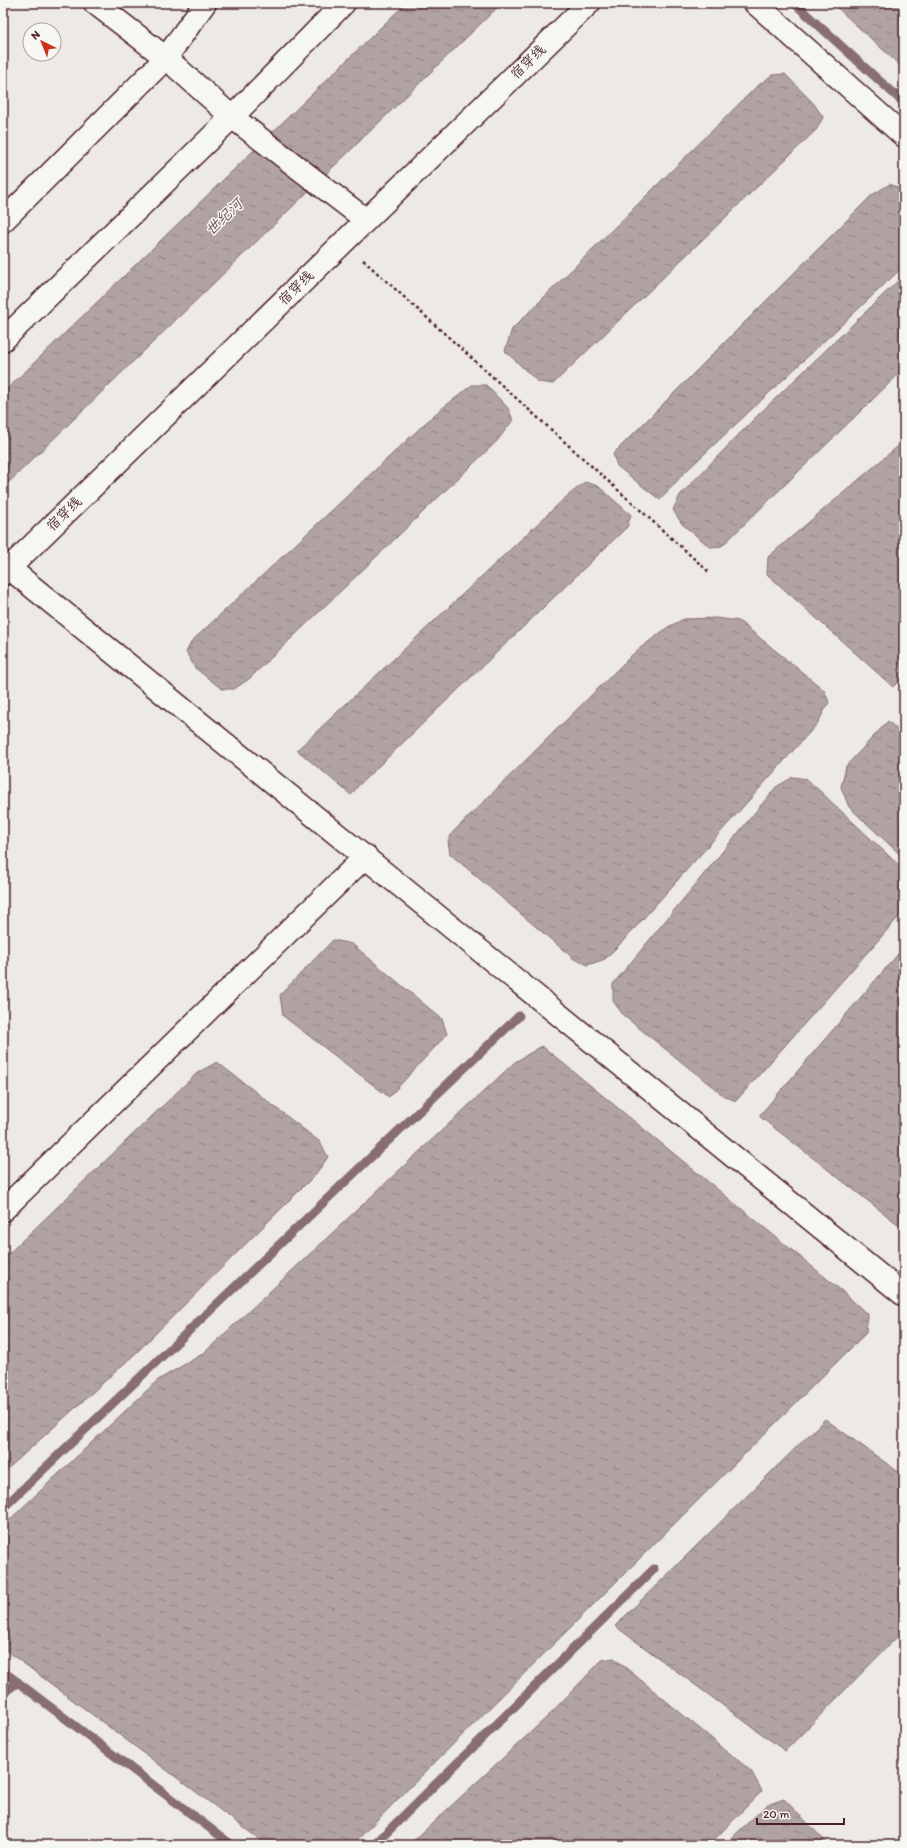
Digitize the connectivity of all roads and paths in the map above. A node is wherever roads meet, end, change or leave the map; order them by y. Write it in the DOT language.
graph roads {
  1 [pos="95,3"];
  2 [pos="205,3"];
  3 [pos="344,3"];
  4 [pos="589,3"];
  5 [pos="755,3"];
  6 [pos="166,58"];
  7 [pos="232,118"];
  8 [pos="904,136"];
  9 [pos="366,220"];
  10 [pos="3,221"];
  11 [pos="344,242"];
  12 [pos="3,340"];
  13 [pos="6,571"];
  14 [pos="710,573"];
  15 [pos="366,856"];
  16 [pos="3,1210"];
  17 [pos="904,1295"];
  1 -- 6 [label="street"];
  2 -- 6 [label="street"];
  3 -- 7 [label="street"];
  4 -- 9 [label="street, 宿穿线"];
  5 -- 8 [label="street"];
  6 -- 7 [label="street"];
  6 -- 10 [label="street"];
  7 -- 9 [label="street"];
  7 -- 12 [label="street"];
  9 -- 11 [label="street, 宿穿线"];
  11 -- 13 [label="street, 宿穿线"];
  11 -- 14 [label="path"];
  13 -- 15 [label="street"];
  15 -- 16 [label="street"];
  15 -- 17 [label="street"];
}
